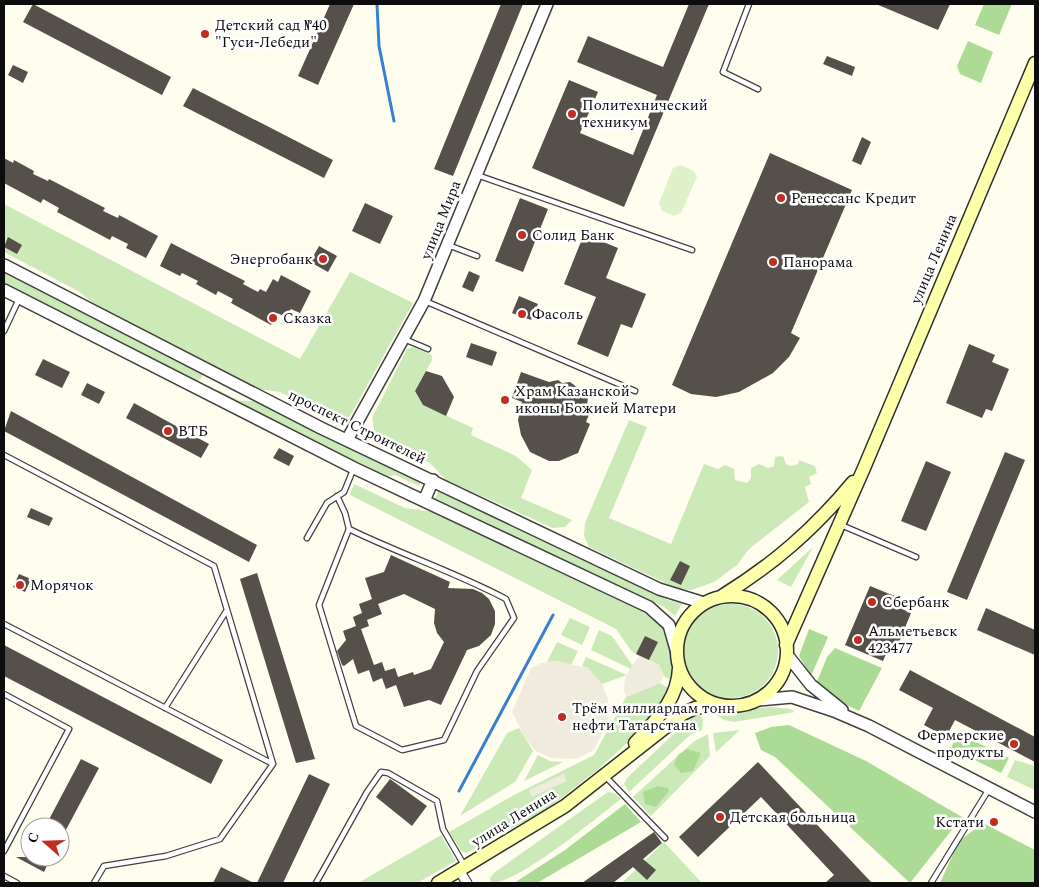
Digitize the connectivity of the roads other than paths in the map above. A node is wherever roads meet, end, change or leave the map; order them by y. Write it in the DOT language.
graph roads {
  1 [pos="547,4"];
  2 [pos="749,4"];
  3 [pos="1035,62"];
  4 [pos="758,89"];
  5 [pos="476,174"];
  6 [pos="447,244"];
  7 [pos="692,250"];
  8 [pos="477,256"];
  9 [pos="4,265"];
  10 [pos="4,290"];
  11 [pos="19,298"];
  12 [pos="424,301"];
  13 [pos="4,332"];
  14 [pos="403,338"];
  15 [pos="428,349"];
  16 [pos="214,374"];
  17 [pos="635,390"];
  18 [pos="204,392"];
  19 [pos="347,440"];
  20 [pos="4,455"];
  21 [pos="354,468"];
  22 [pos="864,468"];
  23 [pos="433,480"];
  24 [pos="337,496"];
  25 [pos="424,501"];
  26 [pos="839,525"];
  27 [pos="348,529"];
  28 [pos="307,538"];
  29 [pos="916,557"];
  30 [pos="720,596"];
  31 [pos="704,603"];
  32 [pos="227,610"];
  33 [pos="4,624"];
  34 [pos="787,651"];
  35 [pos="676,653"];
  36 [pos="679,668"];
  37 [pos="4,694"];
  38 [pos="759,700"];
  39 [pos="722,706"];
  40 [pos="165,708"];
  41 [pos="869,726"];
  42 [pos="273,764"];
  43 [pos="605,776"];
  44 [pos="989,788"];
  45 [pos="1035,812"];
  46 [pos="665,838"];
  47 [pos="4,852"];
  48 [pos="462,869"];
  49 [pos="4,876"];
  50 [pos="17,883"];
  51 [pos="94,883"];
  52 [pos="316,883"];
  53 [pos="438,883"];
  54 [pos="467,883"];
  55 [pos="931,883"];
  1 -- 5 [label="street, улица Мира"];
  2 -- 4 [label="lane"];
  3 -- 22 [label="main road, улица Ленина"];
  5 -- 6 [label="street, улица Мира"];
  5 -- 7 [label="lane"];
  6 -- 8 [label="lane"];
  6 -- 12 [label="street, улица Мира"];
  9 -- 16 [label="street, проспект Строителей"];
  10 -- 11 [label="street"];
  11 -- 13 [label="lane"];
  11 -- 18 [label="street"];
  12 -- 14 [label="street, улица Мира"];
  12 -- 17 [label="lane"];
  14 -- 15 [label="lane"];
  14 -- 19 [label="street, улица Мира"];
  16 -- 18 [label="street"];
  16 -- 19 [label="street, проспект Строителей"];
  18 -- 21 [label="street"];
  19 -- 23 [label="street, проспект Строителей"];
  20 -- 32 [label="lane"];
  21 -- 24 [label="lane"];
  21 -- 25 [label="street"];
  22 -- 26 [label="main road, улица Ленина"];
  22 -- 30 [label="main road, улица Ленина"];
  23 -- 25 [label="street"];
  23 -- 31 [label="street, проспект Строителей"];
  24 -- 27 [label="lane"];
  24 -- 28 [label="lane"];
  25 -- 35 [label="street"];
  26 -- 29 [label="lane"];
  26 -- 34 [label="main road, улица Ленина"];
  27 -- 27 [label="lane"];
  30 -- 31 [label="main road"];
  30 -- 34 [label="main road"];
  31 -- 35 [label="main road"];
  32 -- 40 [label="lane"];
  32 -- 42 [label="lane"];
  33 -- 40 [label="lane"];
  34 -- 38 [label="main road"];
  34 -- 41 [label="street"];
  35 -- 36 [label="main road"];
  36 -- 39 [label="main road"];
  36 -- 43 [label="main road"];
  37 -- 47 [label="lane"];
  38 -- 39 [label="main road"];
  38 -- 41 [label="street"];
  39 -- 43 [label="main road"];
  40 -- 42 [label="lane"];
  41 -- 44 [label="street"];
  42 -- 51 [label="lane"];
  43 -- 46 [label="lane"];
  43 -- 48 [label="main road, улица Ленина"];
  44 -- 45 [label="street"];
  44 -- 55 [label="lane"];
  48 -- 52 [label="lane"];
  48 -- 53 [label="main road, улица Ленина"];
  48 -- 54 [label="street"];
  49 -- 50 [label="lane"];
}
